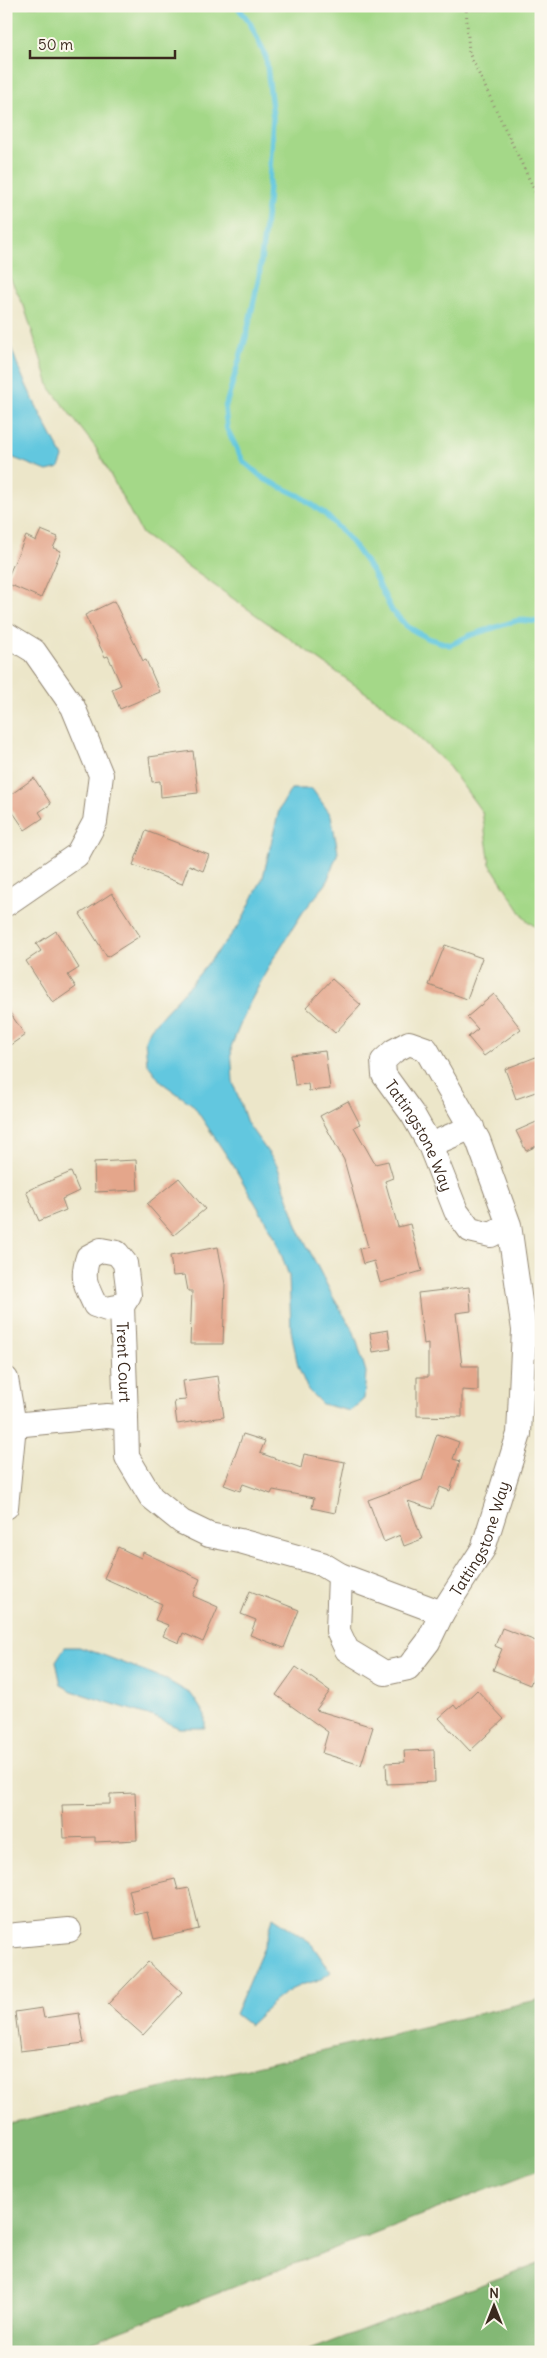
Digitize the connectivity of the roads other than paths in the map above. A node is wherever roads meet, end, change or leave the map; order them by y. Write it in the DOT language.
graph roads {
  1 [pos="6,634"];
  2 [pos="6,904"];
  3 [pos="472,1127"];
  4 [pos="430,1145"];
  5 [pos="509,1225"];
  6 [pos="122,1306"];
  7 [pos="6,1379"];
  8 [pos="126,1418"];
  9 [pos="14,1425"];
  10 [pos="6,1507"];
  11 [pos="340,1575"];
  12 [pos="442,1613"];
  13 [pos="69,1930"];
  14 [pos="6,1936"];
  1 -- 2 [label="street"];
  3 -- 4 [label="street"];
  3 -- 4 [label="street, Tattingstone Way"];
  3 -- 5 [label="street, Tattingstone Way"];
  4 -- 5 [label="street, Tattingstone Way"];
  5 -- 12 [label="street, Tattingstone Way"];
  6 -- 8 [label="street, Trent Court"];
  7 -- 9 [label="street"];
  8 -- 9 [label="street"];
  8 -- 11 [label="street, Tattingstone Way"];
  9 -- 10 [label="street"];
  11 -- 12 [label="street, Tattingstone Way"];
  11 -- 12 [label="street, Tattingstone Way"];
  13 -- 14 [label="street"];
}
